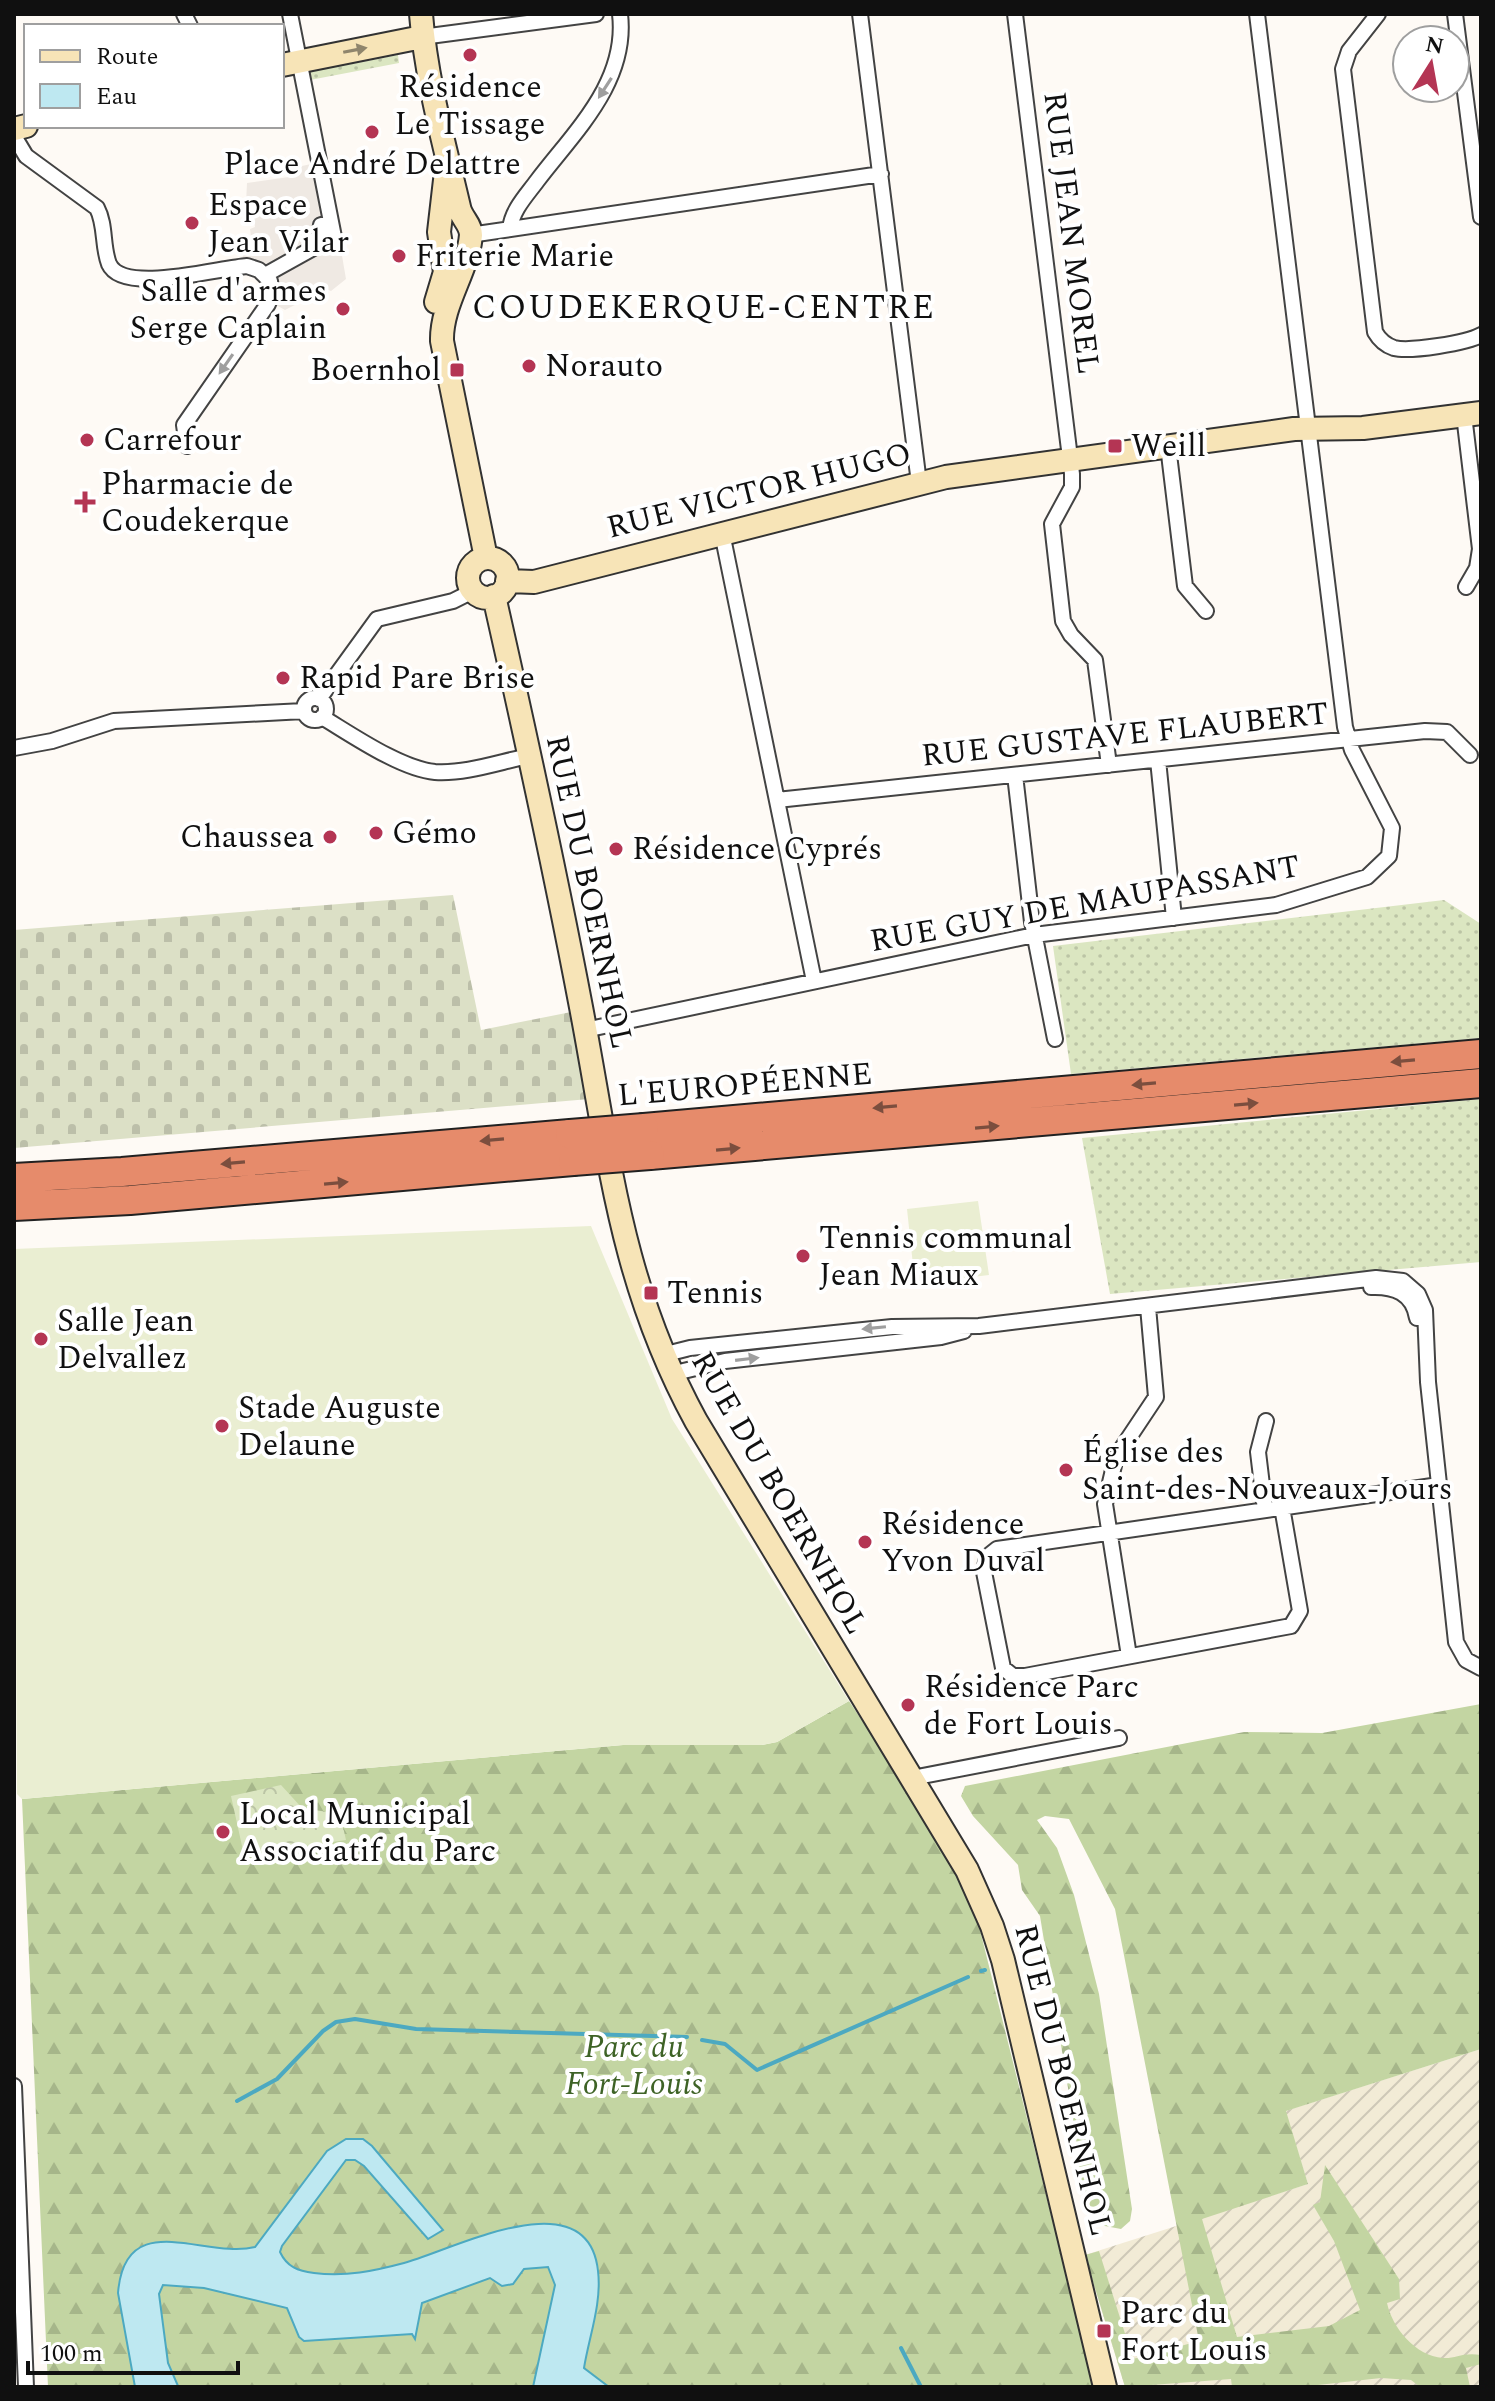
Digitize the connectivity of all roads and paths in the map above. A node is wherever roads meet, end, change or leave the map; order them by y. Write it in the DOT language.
graph roads {
  1 [pos="290,14"];
  2 [pos="410,14"];
  3 [pos="421,14"];
  4 [pos="596,14"];
  5 [pos="620,14"];
  6 [pos="860,14"];
  7 [pos="1015,14"];
  8 [pos="1257,14"];
  9 [pos="1378,14"];
  10 [pos="1455,14"];
  11 [pos="422,37"];
  12 [pos="290,63"];
  13 [pos="14,136"];
  14 [pos="1476,139"];
  15 [pos="881,174"];
  16 [pos="1478,177"];
  17 [pos="1481,217"];
  18 [pos="331,223"];
  19 [pos="510,229"];
  20 [pos="457,232"];
  21 [pos="335,242"];
  22 [pos="265,275"];
  23 [pos="1481,335"];
  24 [pos="1473,414"];
  25 [pos="1308,436"];
  26 [pos="187,446"];
  27 [pos="1168,450"];
  28 [pos="1071,462"];
  29 [pos="919,483"];
  30 [pos="722,533"];
  31 [pos="486,558"];
  32 [pos="1466,587"];
  33 [pos="491,589"];
  34 [pos="1206,611"];
  35 [pos="319,699"];
  36 [pos="304,711"];
  37 [pos="322,717"];
  38 [pos="1348,739"];
  39 [pos="14,748"];
  40 [pos="1470,755"];
  41 [pos="529,756"];
  42 [pos="1158,760"];
  43 [pos="1109,765"];
  44 [pos="1015,775"];
  45 [pos="777,800"];
  46 [pos="1174,918"];
  47 [pos="1034,935"];
  48 [pos="814,981"];
  49 [pos="585,1030"];
  50 [pos="1055,1039"];
  51 [pos="1481,1054"];
  52 [pos="1481,1083"];
  53 [pos="647,1141"];
  54 [pos="571,1148"];
  55 [pos="14,1171"];
  56 [pos="55,1176"];
  57 [pos="14,1178"];
  58 [pos="258,1190"];
  59 [pos="14,1206"];
  60 [pos="14,1219"];
  61 [pos="1148,1307"];
  62 [pos="979,1326"];
  63 [pos="666,1364"];
  64 [pos="1266,1421"];
  65 [pos="1439,1485"];
  66 [pos="1282,1507"];
  67 [pos="1265,1510"];
  68 [pos="1108,1535"];
  69 [pos="1129,1656"];
  70 [pos="1481,1668"];
  71 [pos="1119,1738"];
  72 [pos="912,1778"];
  73 [pos="14,2086"];
  74 [pos="26,2387"];
  75 [pos="1105,2387"];
  1 -- 12 [label="street"];
  2 -- 11 [label="street"];
  3 -- 11 [label="street"];
  4 -- 11 [label="street"];
  5 -- 19 [label="street, one-way"];
  6 -- 15 [label="street"];
  7 -- 28 [label="street, RUE JEAN MOREL"];
  8 -- 25 [label="street, RUE GUY DE MAUPASSANT"];
  9 -- 23 [label="street"];
  10 -- 14 [label="street"];
  12 -- 11 [label="street, one-way"];
  11 -- 20 [label="street"];
  12 -- 18 [label="street"];
  13 -- 22 [label="street"];
  14 -- 16 [label="street"];
  15 -- 19 [label="street"];
  15 -- 29 [label="street"];
  16 -- 17 [label="street"];
  18 -- 21 [label="street"];
  18 -- 22 [label="street"];
  19 -- 20 [label="street"];
  20 -- 31 [label="street"];
  22 -- 26 [label="street, one-way"];
  24 -- 25 [label="street, RUE VICTOR HUGO"];
  24 -- 32 [label="street"];
  25 -- 27 [label="street, RUE VICTOR HUGO"];
  25 -- 38 [label="street, RUE GUY DE MAUPASSANT"];
  27 -- 28 [label="street, RUE VICTOR HUGO"];
  27 -- 34 [label="street"];
  28 -- 29 [label="street, RUE VICTOR HUGO"];
  28 -- 43 [label="street, RUE JEAN MOREL"];
  29 -- 30 [label="street, RUE VICTOR HUGO"];
  30 -- 33 [label="street, RUE VICTOR HUGO"];
  30 -- 45 [label="street"];
  31 -- 33 [label="street"];
  31 -- 33 [label="street"];
  33 -- 35 [label="street"];
  33 -- 41 [label="street, RUE DU BOERNHOL"];
  35 -- 36 [label="street"];
  35 -- 37 [label="street"];
  36 -- 37 [label="street"];
  36 -- 39 [label="street"];
  37 -- 41 [label="street"];
  38 -- 40 [label="street, RUE GUSTAVE FLAUBERT"];
  38 -- 42 [label="street, RUE GUSTAVE FLAUBERT"];
  38 -- 46 [label="street, RUE GUY DE MAUPASSANT"];
  41 -- 49 [label="street, RUE DU BOERNHOL"];
  42 -- 43 [label="street, RUE GUSTAVE FLAUBERT"];
  42 -- 46 [label="street"];
  43 -- 44 [label="street, RUE GUSTAVE FLAUBERT"];
  44 -- 45 [label="street, RUE GUSTAVE FLAUBERT"];
  44 -- 47 [label="street"];
  45 -- 48 [label="street"];
  46 -- 47 [label="street, RUE GUY DE MAUPASSANT"];
  47 -- 48 [label="street, RUE GUY DE MAUPASSANT"];
  47 -- 50 [label="street"];
  48 -- 49 [label="street, RUE GUY DE MAUPASSANT"];
  49 -- 63 [label="street, RUE DU BOERNHOL"];
  51 -- 53 [label="highway, L'EUROPÉENNE, one-way"];
  53 -- 52 [label="highway, L'EUROPÉENNE, one-way"];
  53 -- 54 [label="highway, L'EUROPÉENNE, bridge"];
  54 -- 56 [label="highway, L'EUROPÉENNE, one-way"];
  58 -- 54 [label="highway, L'EUROPÉENNE, one-way"];
  55 -- 56 [label="highway"];
  56 -- 57 [label="highway, L'EUROPÉENNE"];
  58 -- 59 [label="highway, L'EUROPÉENNE"];
  58 -- 60 [label="highway"];
  61 -- 62 [label="street"];
  61 -- 65 [label="street"];
  61 -- 68 [label="street"];
  63 -- 62 [label="street, one-way"];
  62 -- 63 [label="street, one-way"];
  63 -- 72 [label="street, RUE DU BOERNHOL"];
  64 -- 67 [label="street"];
  65 -- 66 [label="street"];
  65 -- 70 [label="street"];
  66 -- 67 [label="street"];
  66 -- 69 [label="street"];
  67 -- 68 [label="street"];
  68 -- 69 [label="street"];
  68 -- 69 [label="street"];
  71 -- 72 [label="street"];
  72 -- 75 [label="street, RUE DU BOERNHOL"];
  73 -- 74 [label="street"];
}
